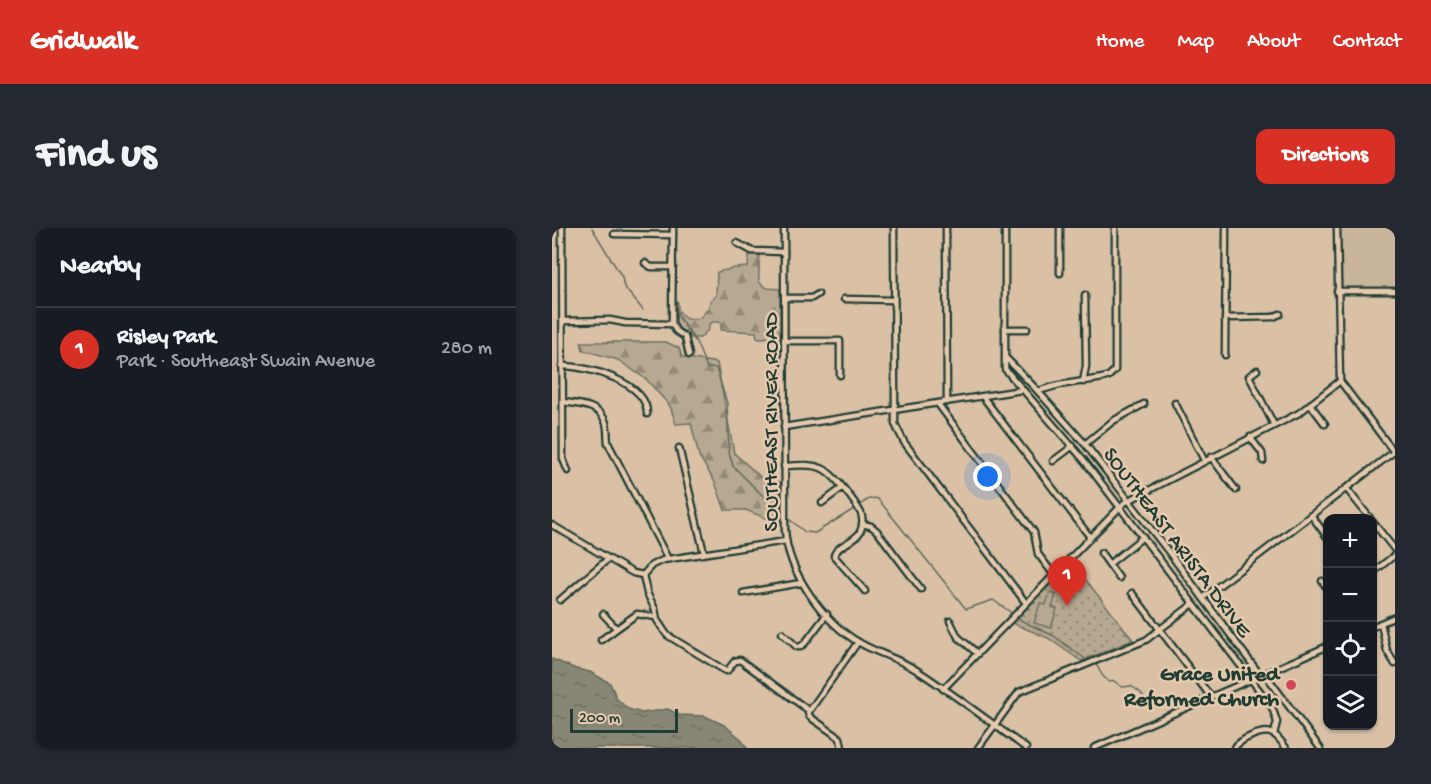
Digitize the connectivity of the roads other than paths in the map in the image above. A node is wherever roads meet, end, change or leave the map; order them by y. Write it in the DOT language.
graph roads {
  1 [pos="562,228"];
  2 [pos="673,228"];
  3 [pos="784,228"];
  4 [pos="894,228"];
  5 [pos="946,228"];
  6 [pos="1005,228"];
  7 [pos="1060,228"];
  8 [pos="1115,228"];
  9 [pos="1226,228"];
  10 [pos="1337,228"];
  11 [pos="614,234"];
  12 [pos="673,236"];
  13 [pos="737,243"];
  14 [pos="784,252"];
  15 [pos="645,263"];
  16 [pos="673,267"];
  17 [pos="1060,273"];
  18 [pos="1337,291"];
  19 [pos="1395,291"];
  20 [pos="818,294"];
  21 [pos="1085,295"];
  22 [pos="785,298"];
  23 [pos="844,299"];
  24 [pos="894,300"];
  25 [pos="1280,314"];
  26 [pos="1225,318"];
  27 [pos="563,321"];
  28 [pos="672,324"];
  29 [pos="1005,329"];
  30 [pos="1028,329"];
  31 [pos="784,341"];
  32 [pos="688,355"];
  33 [pos="1225,355"];
  34 [pos="1006,358"];
  35 [pos="562,366"];
  36 [pos="1257,370"];
  37 [pos="840,375"];
  38 [pos="1340,381"];
  39 [pos="1083,382"];
  40 [pos="1022,390"];
  41 [pos="1038,391"];
  42 [pos="982,397"];
  43 [pos="563,402"];
  44 [pos="947,402"];
  45 [pos="1175,403"];
  46 [pos="938,404"];
  47 [pos="1144,404"];
  48 [pos="1310,404"];
  49 [pos="895,411"];
  50 [pos="646,414"];
  51 [pos="1325,424"];
  52 [pos="1274,425"];
  53 [pos="784,427"];
  54 [pos="1250,437"];
  55 [pos="1085,444"];
  56 [pos="1072,446"];
  57 [pos="679,448"];
  58 [pos="1394,452"];
  59 [pos="1211,457"];
  60 [pos="1204,460"];
  61 [pos="1263,460"];
  62 [pos="1053,461"];
  63 [pos="784,466"];
  64 [pos="568,471"];
  65 [pos="842,488"];
  66 [pos="1346,488"];
  67 [pos="1236,490"];
  68 [pos="1128,500"];
  69 [pos="822,503"];
  70 [pos="1119,506"];
  71 [pos="1366,514"];
  72 [pos="1311,515"];
  73 [pos="862,524"];
  74 [pos="552,525"];
  75 [pos="1377,527"];
  76 [pos="1323,531"];
  77 [pos="1090,537"];
  78 [pos="1143,537"];
  79 [pos="786,541"];
  80 [pos="1395,549"];
  81 [pos="704,553"];
  82 [pos="1101,553"];
  83 [pos="1395,555"];
  84 [pos="609,558"];
  85 [pos="668,559"];
  86 [pos="1109,564"];
  87 [pos="1377,569"];
  88 [pos="643,575"];
  89 [pos="1054,575"];
  90 [pos="1119,578"];
  91 [pos="801,583"];
  92 [pos="921,589"];
  93 [pos="865,591"];
  94 [pos="1132,592"];
  95 [pos="743,593"];
  96 [pos="1203,598"];
  97 [pos="560,600"];
  98 [pos="1026,603"];
  99 [pos="1193,604"];
  100 [pos="603,614"];
  101 [pos="826,614"];
  102 [pos="656,617"];
  103 [pos="1395,617"];
  104 [pos="950,621"];
  105 [pos="1381,623"];
  106 [pos="1377,625"];
  107 [pos="616,628"];
  108 [pos="1161,630"];
  109 [pos="782,633"];
  110 [pos="602,640"];
  111 [pos="858,642"];
  112 [pos="1323,648"];
  113 [pos="977,653"];
  114 [pos="1395,664"];
  115 [pos="1262,675"];
  116 [pos="1251,680"];
  117 [pos="943,689"];
  118 [pos="1211,697"];
  119 [pos="808,710"];
  120 [pos="994,725"];
  121 [pos="1274,734"];
  122 [pos="842,748"];
  123 [pos="978,748"];
  124 [pos="1026,748"];
  125 [pos="1094,748"];
  126 [pos="1234,748"];
  127 [pos="1286,748"];
  128 [pos="1320,748"];
  1 -- 27 [label="street"];
  2 -- 12 [label="street"];
  3 -- 14 [label="street, SOUTHEAST RIVER ROAD"];
  4 -- 24 [label="street"];
  5 -- 44 [label="street"];
  6 -- 29 [label="street"];
  7 -- 17 [label="street"];
  8 -- 39 [label="street"];
  9 -- 26 [label="street"];
  10 -- 18 [label="street"];
  11 -- 12 [label="street"];
  12 -- 16 [label="street"];
  13 -- 14 [label="street"];
  14 -- 22 [label="street, SOUTHEAST RIVER ROAD"];
  15 -- 16 [label="street"];
  16 -- 28 [label="street"];
  18 -- 19 [label="street"];
  18 -- 38 [label="street"];
  20 -- 22 [label="street"];
  21 -- 39 [label="street"];
  22 -- 31 [label="street, SOUTHEAST RIVER ROAD"];
  23 -- 24 [label="street"];
  24 -- 49 [label="street"];
  25 -- 26 [label="street"];
  26 -- 33 [label="street"];
  27 -- 28 [label="street"];
  27 -- 35 [label="street"];
  28 -- 32 [label="street"];
  29 -- 30 [label="street"];
  29 -- 34 [label="street"];
  31 -- 37 [label="street"];
  31 -- 53 [label="street, SOUTHEAST RIVER ROAD"];
  34 -- 40 [label="street, SOUTHEAST ARISTA DRIVE"];
  34 -- 41 [label="street, SOUTHEAST ARISTA DRIVE"];
  35 -- 43 [label="street"];
  35 -- 50 [label="street"];
  36 -- 52 [label="street"];
  38 -- 48 [label="street"];
  38 -- 58 [label="street"];
  39 -- 41 [label="street"];
  40 -- 42 [label="street"];
  40 -- 56 [label="street, SOUTHEAST ARISTA DRIVE"];
  41 -- 55 [label="street, SOUTHEAST ARISTA DRIVE"];
  42 -- 44 [label="street"];
  42 -- 77 [label="street"];
  43 -- 64 [label="street"];
  43 -- 85 [label="street"];
  44 -- 46 [label="street"];
  45 -- 60 [label="street"];
  46 -- 49 [label="street"];
  46 -- 89 [label="street"];
  47 -- 55 [label="street"];
  48 -- 51 [label="street"];
  48 -- 52 [label="street"];
  49 -- 53 [label="street"];
  49 -- 98 [label="street"];
  52 -- 54 [label="street"];
  53 -- 63 [label="street, SOUTHEAST RIVER ROAD"];
  54 -- 59 [label="street"];
  54 -- 61 [label="street"];
  55 -- 68 [label="street, SOUTHEAST ARISTA DRIVE"];
  56 -- 62 [label="street"];
  56 -- 70 [label="street, SOUTHEAST ARISTA DRIVE"];
  57 -- 81 [label="street"];
  58 -- 66 [label="street"];
  59 -- 60 [label="street"];
  59 -- 67 [label="street"];
  60 -- 68 [label="street"];
  63 -- 65 [label="street"];
  63 -- 79 [label="street, SOUTHEAST RIVER ROAD"];
  65 -- 69 [label="street"];
  65 -- 73 [label="street"];
  66 -- 71 [label="street"];
  66 -- 72 [label="street"];
  68 -- 70 [label="street"];
  68 -- 96 [label="street, SOUTHEAST ARISTA DRIVE"];
  70 -- 77 [label="street"];
  70 -- 78 [label="street, SOUTHEAST ARISTA DRIVE"];
  72 -- 76 [label="street"];
  72 -- 96 [label="street"];
  73 -- 92 [label="street"];
  73 -- 93 [label="street"];
  74 -- 84 [label="street"];
  75 -- 80 [label="street"];
  77 -- 89 [label="street"];
  78 -- 86 [label="street"];
  78 -- 99 [label="street, SOUTHEAST ARISTA DRIVE"];
  79 -- 81 [label="street"];
  79 -- 91 [label="street, SOUTHEAST RIVER ROAD"];
  81 -- 85 [label="street"];
  82 -- 86 [label="street"];
  83 -- 87 [label="street"];
  84 -- 88 [label="street"];
  84 -- 97 [label="street"];
  85 -- 88 [label="street"];
  86 -- 90 [label="street"];
  88 -- 102 [label="street"];
  89 -- 98 [label="street"];
  91 -- 95 [label="street"];
  91 -- 101 [label="street, SOUTHEAST RIVER ROAD"];
  94 -- 108 [label="street"];
  96 -- 115 [label="street, SOUTHEAST ARISTA DRIVE"];
  98 -- 113 [label="street"];
  99 -- 108 [label="street"];
  99 -- 116 [label="street, SOUTHEAST ARISTA DRIVE"];
  100 -- 107 [label="street"];
  101 -- 109 [label="street"];
  101 -- 111 [label="street, SOUTHEAST RIVER ROAD"];
  102 -- 107 [label="street"];
  102 -- 119 [label="street"];
  103 -- 105 [label="street"];
  104 -- 113 [label="street"];
  105 -- 106 [label="street"];
  105 -- 114 [label="street"];
  107 -- 110 [label="street"];
  108 -- 118 [label="street"];
  108 -- 120 [label="street"];
  111 -- 117 [label="street, SOUTHEAST RIVER ROAD"];
  111 -- 119 [label="street"];
  112 -- 115 [label="street"];
  113 -- 117 [label="street"];
  115 -- 116 [label="street"];
  115 -- 128 [label="street, SOUTHEAST ARISTA DRIVE"];
  116 -- 118 [label="street"];
  116 -- 121 [label="street, SOUTHEAST ARISTA DRIVE"];
  117 -- 120 [label="street, SOUTHEAST RIVER ROAD"];
  118 -- 125 [label="street"];
  119 -- 122 [label="street"];
  120 -- 123 [label="street"];
  120 -- 124 [label="street, SOUTHEAST RIVER ROAD"];
  121 -- 126 [label="street"];
  121 -- 127 [label="street"];
}
